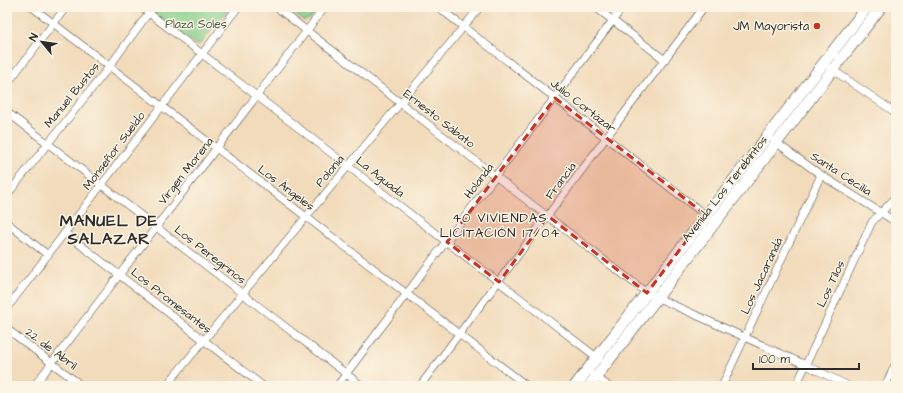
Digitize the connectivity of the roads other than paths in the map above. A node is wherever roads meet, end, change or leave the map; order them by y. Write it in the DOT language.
graph roads {
  1 [pos="32,7"];
  2 [pos="66,7"];
  3 [pos="141,7"];
  4 [pos="238,7"];
  5 [pos="276,7"];
  6 [pos="325,7"];
  7 [pos="438,7"];
  8 [pos="480,7"];
  9 [pos="595,7"];
  10 [pos="623,7"];
  11 [pos="704,7"];
  12 [pos="867,7"];
  13 [pos="881,7"];
  14 [pos="150,10"];
  15 [pos="613,20"];
  16 [pos="54,24"];
  17 [pos="464,27"];
  18 [pos="307,31"];
  19 [pos="202,54"];
  20 [pos="665,60"];
  21 [pos="828,66"];
  22 [pos="109,67"];
  23 [pos="7,84"];
  24 [pos="257,96"];
  25 [pos="555,98"];
  26 [pos="400,103"];
  27 [pos="162,107"];
  28 [pos="7,112"];
  29 [pos="896,113"];
  30 [pos="606,138"];
  31 [pos="772,140"];
  32 [pos="47,144"];
  33 [pos="217,148"];
  34 [pos="348,166"];
  35 [pos="821,175"];
  36 [pos="496,176"];
  37 [pos="102,185"];
  38 [pos="7,195"];
  39 [pos="896,198"];
  40 [pos="881,213"];
  41 [pos="306,216"];
  42 [pos="548,216"];
  43 [pos="711,219"];
  44 [pos="896,222"];
  45 [pos="7,223"];
  46 [pos="156,227"];
  47 [pos="65,233"];
  48 [pos="446,242"];
  49 [pos="48,255"];
  50 [pos="119,275"];
  51 [pos="498,282"];
  52 [pos="647,292"];
  53 [pos="242,294"];
  54 [pos="407,294"];
  55 [pos="658,296"];
  56 [pos="7,308"];
  57 [pos="7,329"];
  58 [pos="459,334"];
  59 [pos="745,337"];
  60 [pos="204,340"];
  61 [pos="601,361"];
  62 [pos="52,363"];
  63 [pos="896,363"];
  64 [pos="806,364"];
  65 [pos="592,373"];
  66 [pos="346,374"];
  67 [pos="259,385"];
  68 [pos="34,386"];
  69 [pos="82,386"];
  70 [pos="166,386"];
  71 [pos="337,386"];
  72 [pos="362,386"];
  73 [pos="420,386"];
  74 [pos="527,386"];
  75 [pos="575,386"];
  76 [pos="589,386"];
  77 [pos="608,386"];
  78 [pos="722,386"];
  79 [pos="796,386"];
  80 [pos="849,386"];
  81 [pos="885,386"];
  1 -- 16 [label="street, Los Ángeles"];
  2 -- 16 [label="street"];
  3 -- 14 [label="street, La Aguada"];
  4 -- 19 [label="street, Monseñor Sueldo"];
  5 -- 18 [label="street, Ernesto Sábato"];
  6 -- 18 [label="street, Virgen Morena"];
  7 -- 17 [label="street, Julio Cortázar"];
  8 -- 17 [label="street, Polonia"];
  9 -- 15 [label="street"];
  10 -- 15 [label="street, Holanda"];
  11 -- 20 [label="street, Francia"];
  12 -- 21 [label="main road, Avenida Los Terebintos"];
  13 -- 21 [label="main road, Avenida Los Terebintos"];
  14 -- 19 [label="street, La Aguada"];
  14 -- 22 [label="street, Manuel Bustos"];
  15 -- 20 [label="street"];
  15 -- 25 [label="street, Holanda"];
  16 -- 22 [label="street, Los Ángeles"];
  16 -- 23 [label="street"];
  17 -- 25 [label="street, Julio Cortázar"];
  17 -- 26 [label="street, Polonia"];
  18 -- 24 [label="street, Virgen Morena"];
  18 -- 26 [label="street, Ernesto Sábato"];
  19 -- 24 [label="street, La Aguada"];
  19 -- 27 [label="street, Monseñor Sueldo"];
  20 -- 30 [label="street, Francia"];
  21 -- 29 [label="street"];
  21 -- 31 [label="main road, Avenida Los Terebintos"];
  22 -- 27 [label="street, Los Ángeles"];
  22 -- 32 [label="street, Manuel Bustos"];
  24 -- 33 [label="street, Virgen Morena"];
  24 -- 34 [label="street, La Aguada"];
  25 -- 30 [label="street, Julio Cortázar"];
  25 -- 36 [label="street, Holanda"];
  26 -- 34 [label="street, Polonia"];
  26 -- 36 [label="street, Ernesto Sábato"];
  27 -- 33 [label="street, Los Ángeles"];
  27 -- 37 [label="street, Monseñor Sueldo"];
  28 -- 32 [label="street, Los Peregrinos"];
  30 -- 42 [label="street, Francia"];
  30 -- 43 [label="street, Julio Cortázar"];
  31 -- 35 [label="street, Santa Cecilia"];
  31 -- 43 [label="main road, Avenida Los Terebintos"];
  32 -- 37 [label="street, Los Peregrinos"];
  32 -- 38 [label="street, Manuel Bustos"];
  33 -- 41 [label="street, Los Ángeles"];
  33 -- 46 [label="street, Virgen Morena"];
  34 -- 41 [label="street, Polonia"];
  34 -- 48 [label="street, La Aguada"];
  35 -- 40 [label="street, Santa Cecilia"];
  35 -- 59 [label="street, Los Jacarandá"];
  36 -- 42 [label="street, Ernesto Sábato"];
  36 -- 48 [label="street, Holanda"];
  37 -- 46 [label="street, Los Peregrinos"];
  37 -- 47 [label="street, Monseñor Sueldo"];
  39 -- 40 [label="street, Los Tilos"];
  40 -- 44 [label="street, Santa Cecilia"];
  40 -- 64 [label="street, Los Tilos"];
  41 -- 53 [label="street, Polonia"];
  41 -- 54 [label="street, Los Ángeles"];
  42 -- 51 [label="street, Francia"];
  42 -- 52 [label="street, Ernesto Sábato"];
  43 -- 52 [label="main road, Avenida Los Terebintos"];
  43 -- 55 [label="main road, Avenida Los Terebintos"];
  45 -- 49 [label="street"];
  46 -- 50 [label="street, Virgen Morena"];
  46 -- 53 [label="street, Los Peregrinos"];
  47 -- 49 [label="street, Monseñor Sueldo"];
  47 -- 50 [label="street, Los Promesantes"];
  48 -- 51 [label="street, La Aguada"];
  48 -- 54 [label="street, Holanda"];
  49 -- 56 [label="street, Monseñor Sueldo"];
  50 -- 60 [label="street, Los Promesantes"];
  50 -- 62 [label="street, Virgen Morena"];
  51 -- 58 [label="street, Francia"];
  51 -- 61 [label="street, La Aguada"];
  52 -- 55 [label="street, Ernesto Sábato"];
  52 -- 61 [label="main road, Avenida Los Terebintos"];
  53 -- 60 [label="street, Polonia"];
  53 -- 66 [label="street, Los Peregrinos"];
  54 -- 58 [label="street, Los Ángeles"];
  54 -- 66 [label="street, Holanda"];
  55 -- 59 [label="street, Ernesto Sábato"];
  55 -- 61 [label="main road, Avenida Los Terebintos"];
  57 -- 62 [label="street, 22 de Abril"];
  58 -- 73 [label="street, Francia"];
  58 -- 74 [label="street, Los Ángeles"];
  59 -- 64 [label="street, Ernesto Sábato"];
  59 -- 78 [label="street, Los Jacarandá"];
  60 -- 67 [label="street, Los Promesantes"];
  60 -- 70 [label="street, Polonia"];
  61 -- 65 [label="main road, Avenida Los Terebintos"];
  62 -- 68 [label="street, Virgen Morena"];
  62 -- 69 [label="street, 22 de Abril"];
  63 -- 81 [label="street"];
  64 -- 79 [label="street, Los Tilos"];
  64 -- 80 [label="street, Ernesto Sábato"];
  65 -- 75 [label="main road, Avenida Los Terebintos"];
  65 -- 76 [label="main road, Avenida Los Terebintos"];
  65 -- 77 [label="street"];
  66 -- 71 [label="street, Holanda"];
  66 -- 72 [label="street, Los Peregrinos"];
}
